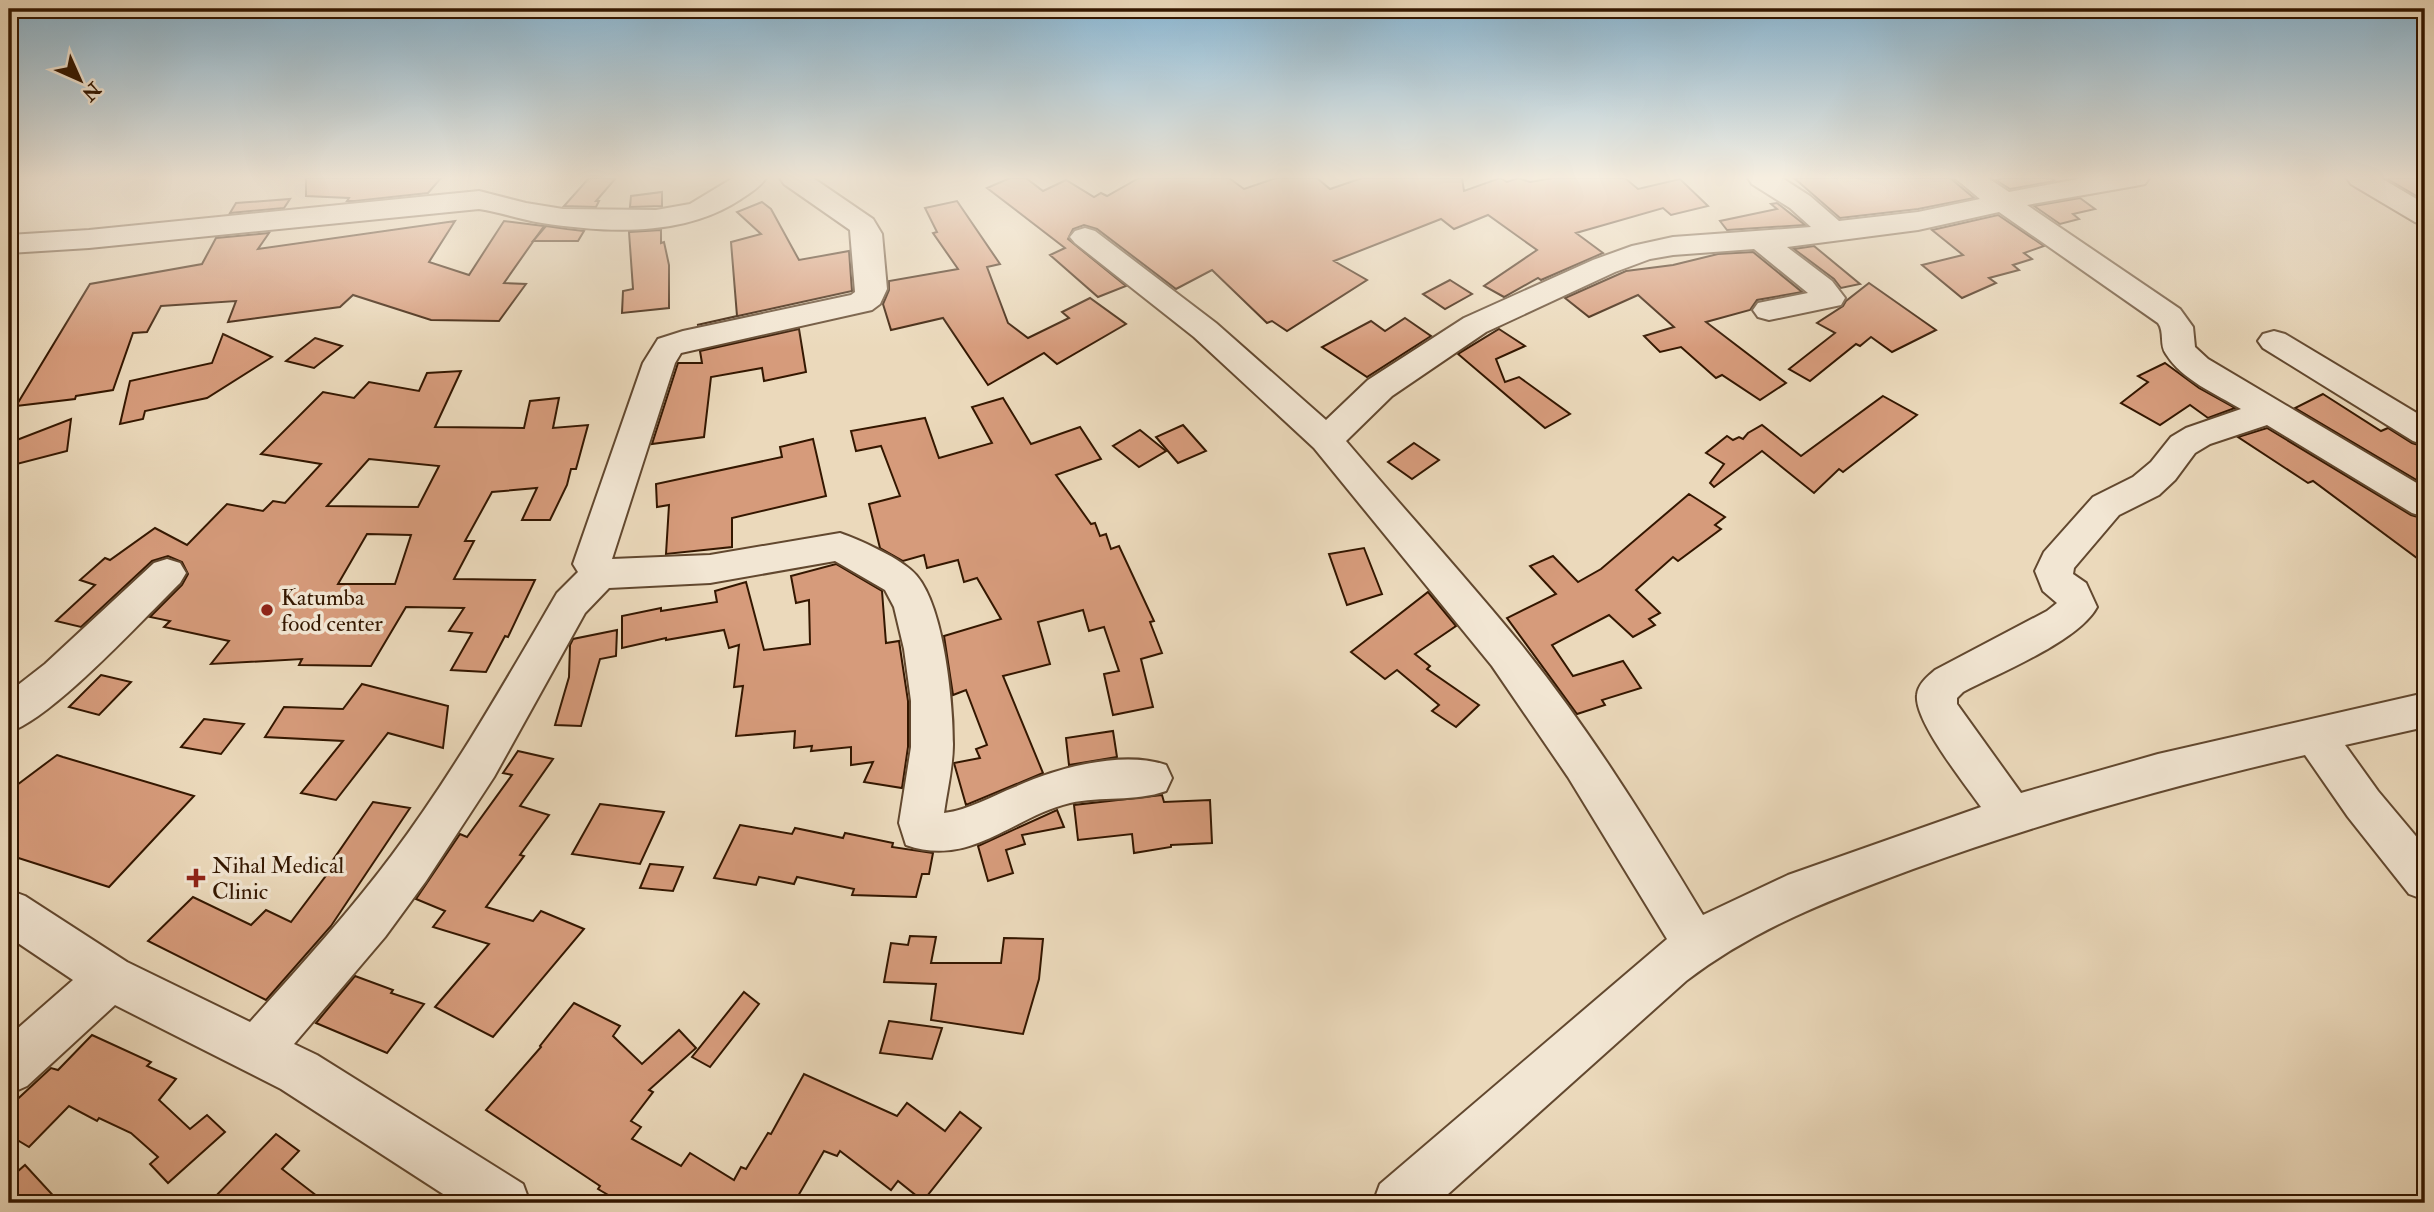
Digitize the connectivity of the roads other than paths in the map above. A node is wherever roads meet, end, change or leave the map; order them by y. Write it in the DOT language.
graph roads {
  1 [pos="133,235"];
  2 [pos="867,235"];
  3 [pos="1815,235"];
  4 [pos="2050,235"];
  5 [pos="1085,237"];
  6 [pos="1762,241"];
  7 [pos="9,244"];
  8 [pos="1769,310"];
  9 [pos="2274,341"];
  10 [pos="2268,412"];
  11 [pos="2425,433"];
  12 [pos="1326,440"];
  13 [pos="2425,504"];
  14 [pos="167,573"];
  15 [pos="599,574"];
  16 [pos="2425,710"];
  17 [pos="9,715"];
  18 [pos="2315,736"];
  19 [pos="1151,778"];
  20 [pos="2012,815"];
  21 [pos="2425,880"];
  22 [pos="9,911"];
  23 [pos="1695,944"];
  24 [pos="110,978"];
  25 [pos="258,1049"];
  26 [pos="9,1069"];
  27 [pos="504,1203"];
  28 [pos="1399,1203"];
  1 -- 7 [label="street"];
  2 -- 15 [label="street"];
  3 -- 6 [label="street"];
  4 -- 10 [label="street"];
  5 -- 12 [label="street"];
  6 -- 8 [label="street"];
  6 -- 12 [label="street"];
  9 -- 11 [label="street"];
  10 -- 13 [label="street"];
  10 -- 20 [label="street"];
  12 -- 23 [label="street"];
  14 -- 17 [label="street"];
  15 -- 19 [label="street"];
  15 -- 25 [label="street"];
  16 -- 18 [label="street"];
  18 -- 20 [label="street"];
  18 -- 21 [label="street"];
  20 -- 23 [label="street"];
  22 -- 24 [label="street"];
  23 -- 28 [label="street"];
  24 -- 25 [label="street"];
  24 -- 26 [label="street"];
  25 -- 27 [label="street"];
}
